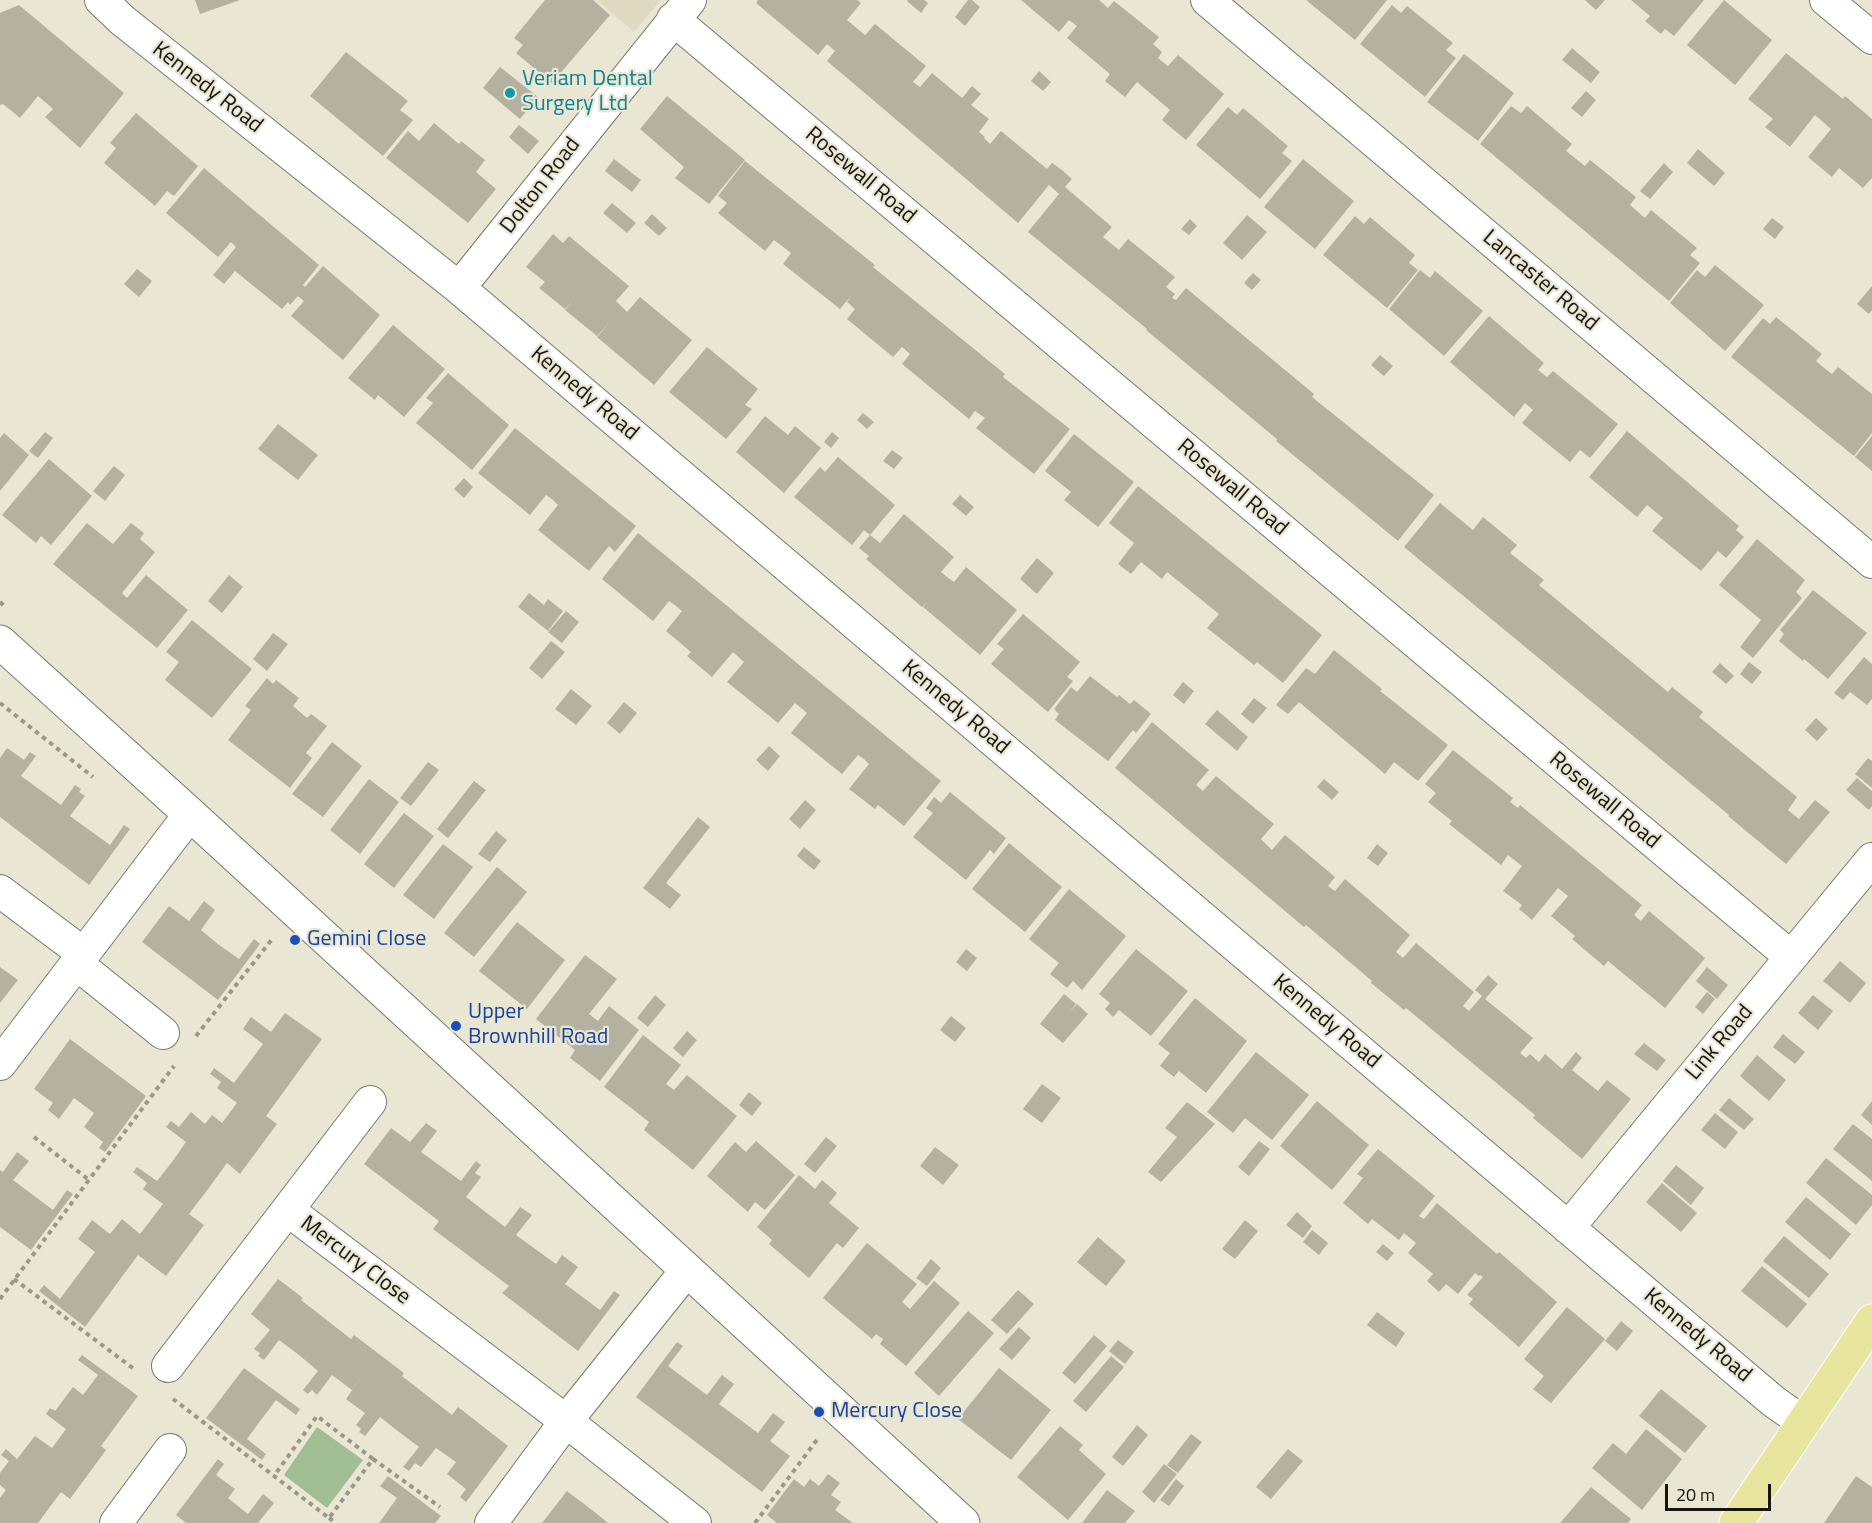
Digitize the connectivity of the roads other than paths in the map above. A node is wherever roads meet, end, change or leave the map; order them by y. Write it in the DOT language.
graph roads {
  1 [pos="101,0"];
  2 [pos="1207,0"];
  3 [pos="1826,0"];
  4 [pos="682,10"];
  5 [pos="1872,38"];
  6 [pos="459,288"];
  7 [pos="1872,562"];
  8 [pos="0,642"];
  9 [pos="190,814"];
  10 [pos="1872,859"];
  11 [pos="0,891"];
  12 [pos="1791,957"];
  13 [pos="80,959"];
  14 [pos="172,1045"];
  15 [pos="0,1064"];
  16 [pos="370,1102"];
  17 [pos="288,1210"];
  18 [pos="1568,1228"];
  19 [pos="687,1270"];
  20 [pos="1872,1321"];
  21 [pos="168,1366"];
  22 [pos="566,1421"];
  23 [pos="1804,1423"];
  24 [pos="171,1450"];
  25 [pos="116,1523"];
  26 [pos="491,1523"];
  27 [pos="695,1523"];
  28 [pos="963,1523"];
  29 [pos="1736,1523"];
  1 -- 6 [label="street, Kennedy Road"];
  2 -- 7 [label="street, Lancaster Road"];
  3 -- 5 [label="street"];
  4 -- 6 [label="street, Dolton Road"];
  4 -- 12 [label="street, Rosewall Road"];
  6 -- 18 [label="street, Kennedy Road"];
  8 -- 9 [label="street"];
  9 -- 13 [label="street"];
  9 -- 19 [label="street"];
  10 -- 12 [label="street, Link Road"];
  11 -- 13 [label="street"];
  12 -- 18 [label="street, Link Road"];
  13 -- 14 [label="street"];
  13 -- 15 [label="street"];
  16 -- 17 [label="street, Mercury Close"];
  17 -- 21 [label="street, Mercury Close"];
  17 -- 22 [label="street, Mercury Close"];
  18 -- 23 [label="street, Kennedy Road"];
  19 -- 22 [label="street"];
  19 -- 28 [label="street"];
  20 -- 23 [label="main road"];
  22 -- 26 [label="street"];
  22 -- 27 [label="street, Mercury Close"];
  23 -- 29 [label="main road"];
  24 -- 25 [label="street"];
}
